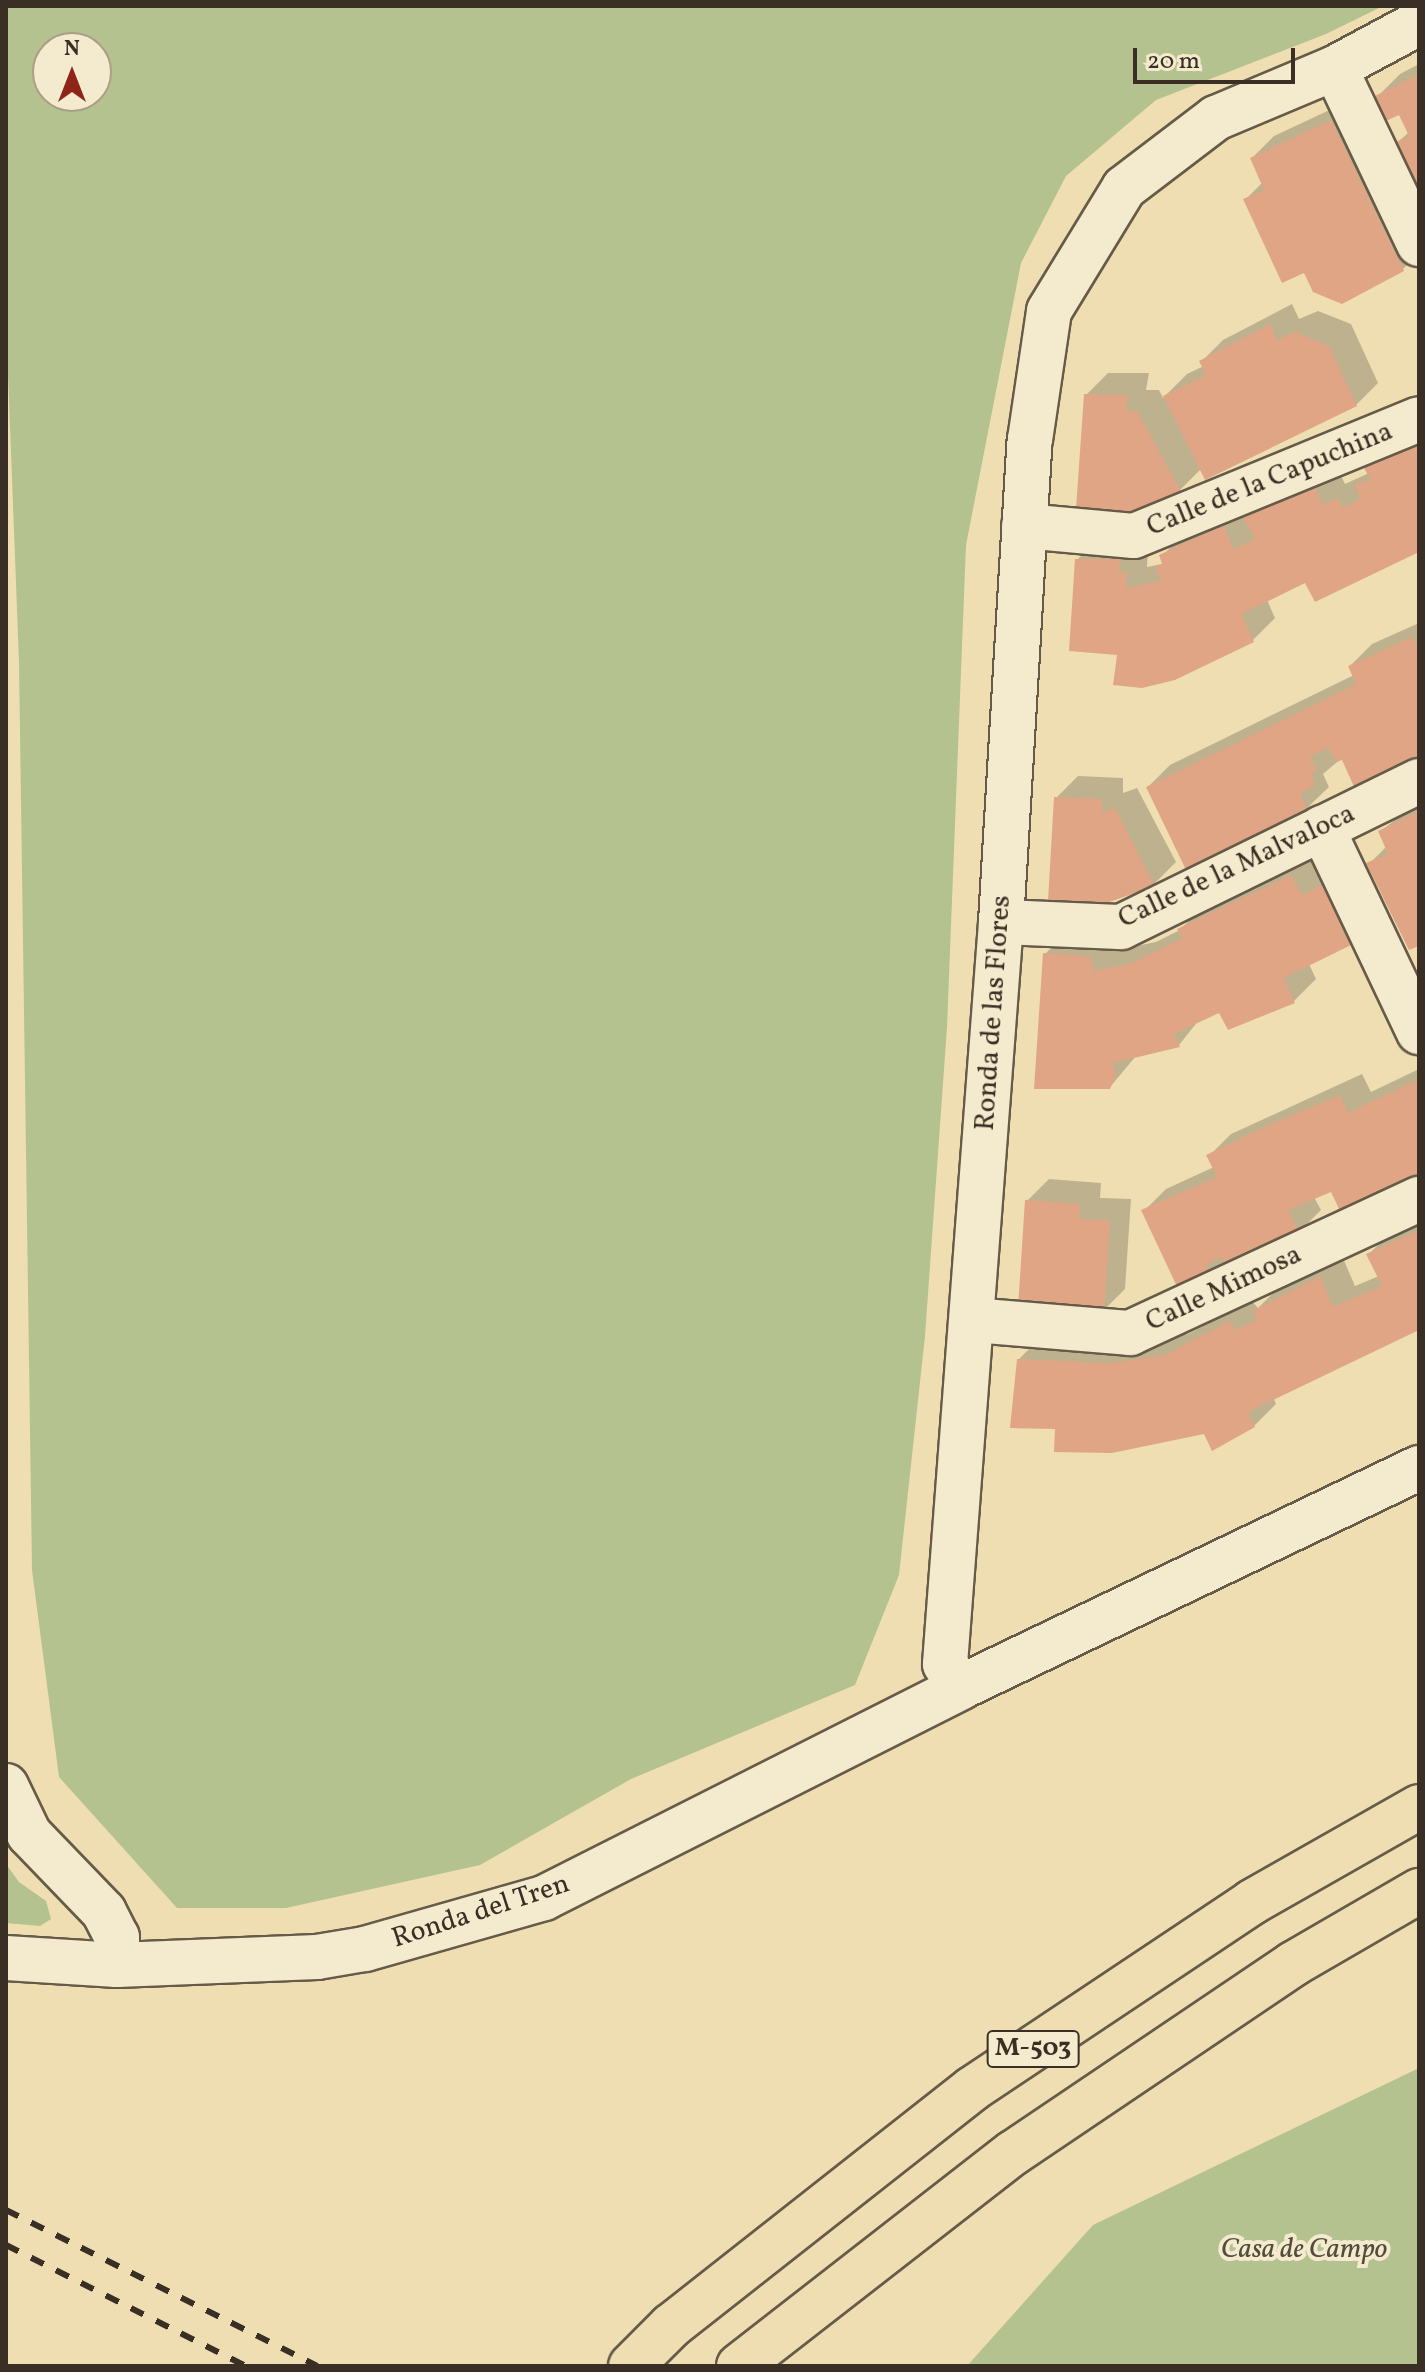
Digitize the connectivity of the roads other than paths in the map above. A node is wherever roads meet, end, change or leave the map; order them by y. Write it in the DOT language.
graph roads {
  1 [pos="1419,23"];
  2 [pos="1335,68"];
  3 [pos="1419,244"];
  4 [pos="1419,419"];
  5 [pos="1024,526"];
  6 [pos="1419,781"];
  7 [pos="1322,828"];
  8 [pos="1001,922"];
  9 [pos="1419,1032"];
  10 [pos="1419,1199"];
  11 [pos="972,1320"];
  12 [pos="1419,1468"];
  13 [pos="961,1687"];
  14 [pos="6,1786"];
  15 [pos="1419,1807"];
  16 [pos="1419,1891"];
  17 [pos="6,1958"];
  18 [pos="117,1965"];
  19 [pos="631,2366"];
  20 [pos="739,2366"];
  1 -- 2 [label="street, Ronda de las Flores"];
  2 -- 3 [label="street"];
  2 -- 5 [label="street, Ronda de las Flores"];
  4 -- 5 [label="street, Calle de la Capuchina"];
  5 -- 8 [label="street, Ronda de las Flores"];
  6 -- 7 [label="street, Calle de la Malvaloca"];
  7 -- 8 [label="street, Calle de la Malvaloca"];
  7 -- 9 [label="street"];
  8 -- 11 [label="street, Ronda de las Flores"];
  10 -- 11 [label="street, Calle Mimosa"];
  11 -- 13 [label="street, Ronda de las Flores"];
  12 -- 13 [label="street"];
  13 -- 18 [label="street, Ronda del Tren"];
  14 -- 18 [label="street"];
  15 -- 19 [label="highway, M-503"];
  16 -- 20 [label="highway, M-503"];
  17 -- 18 [label="street, Ronda del Tren"];
}
